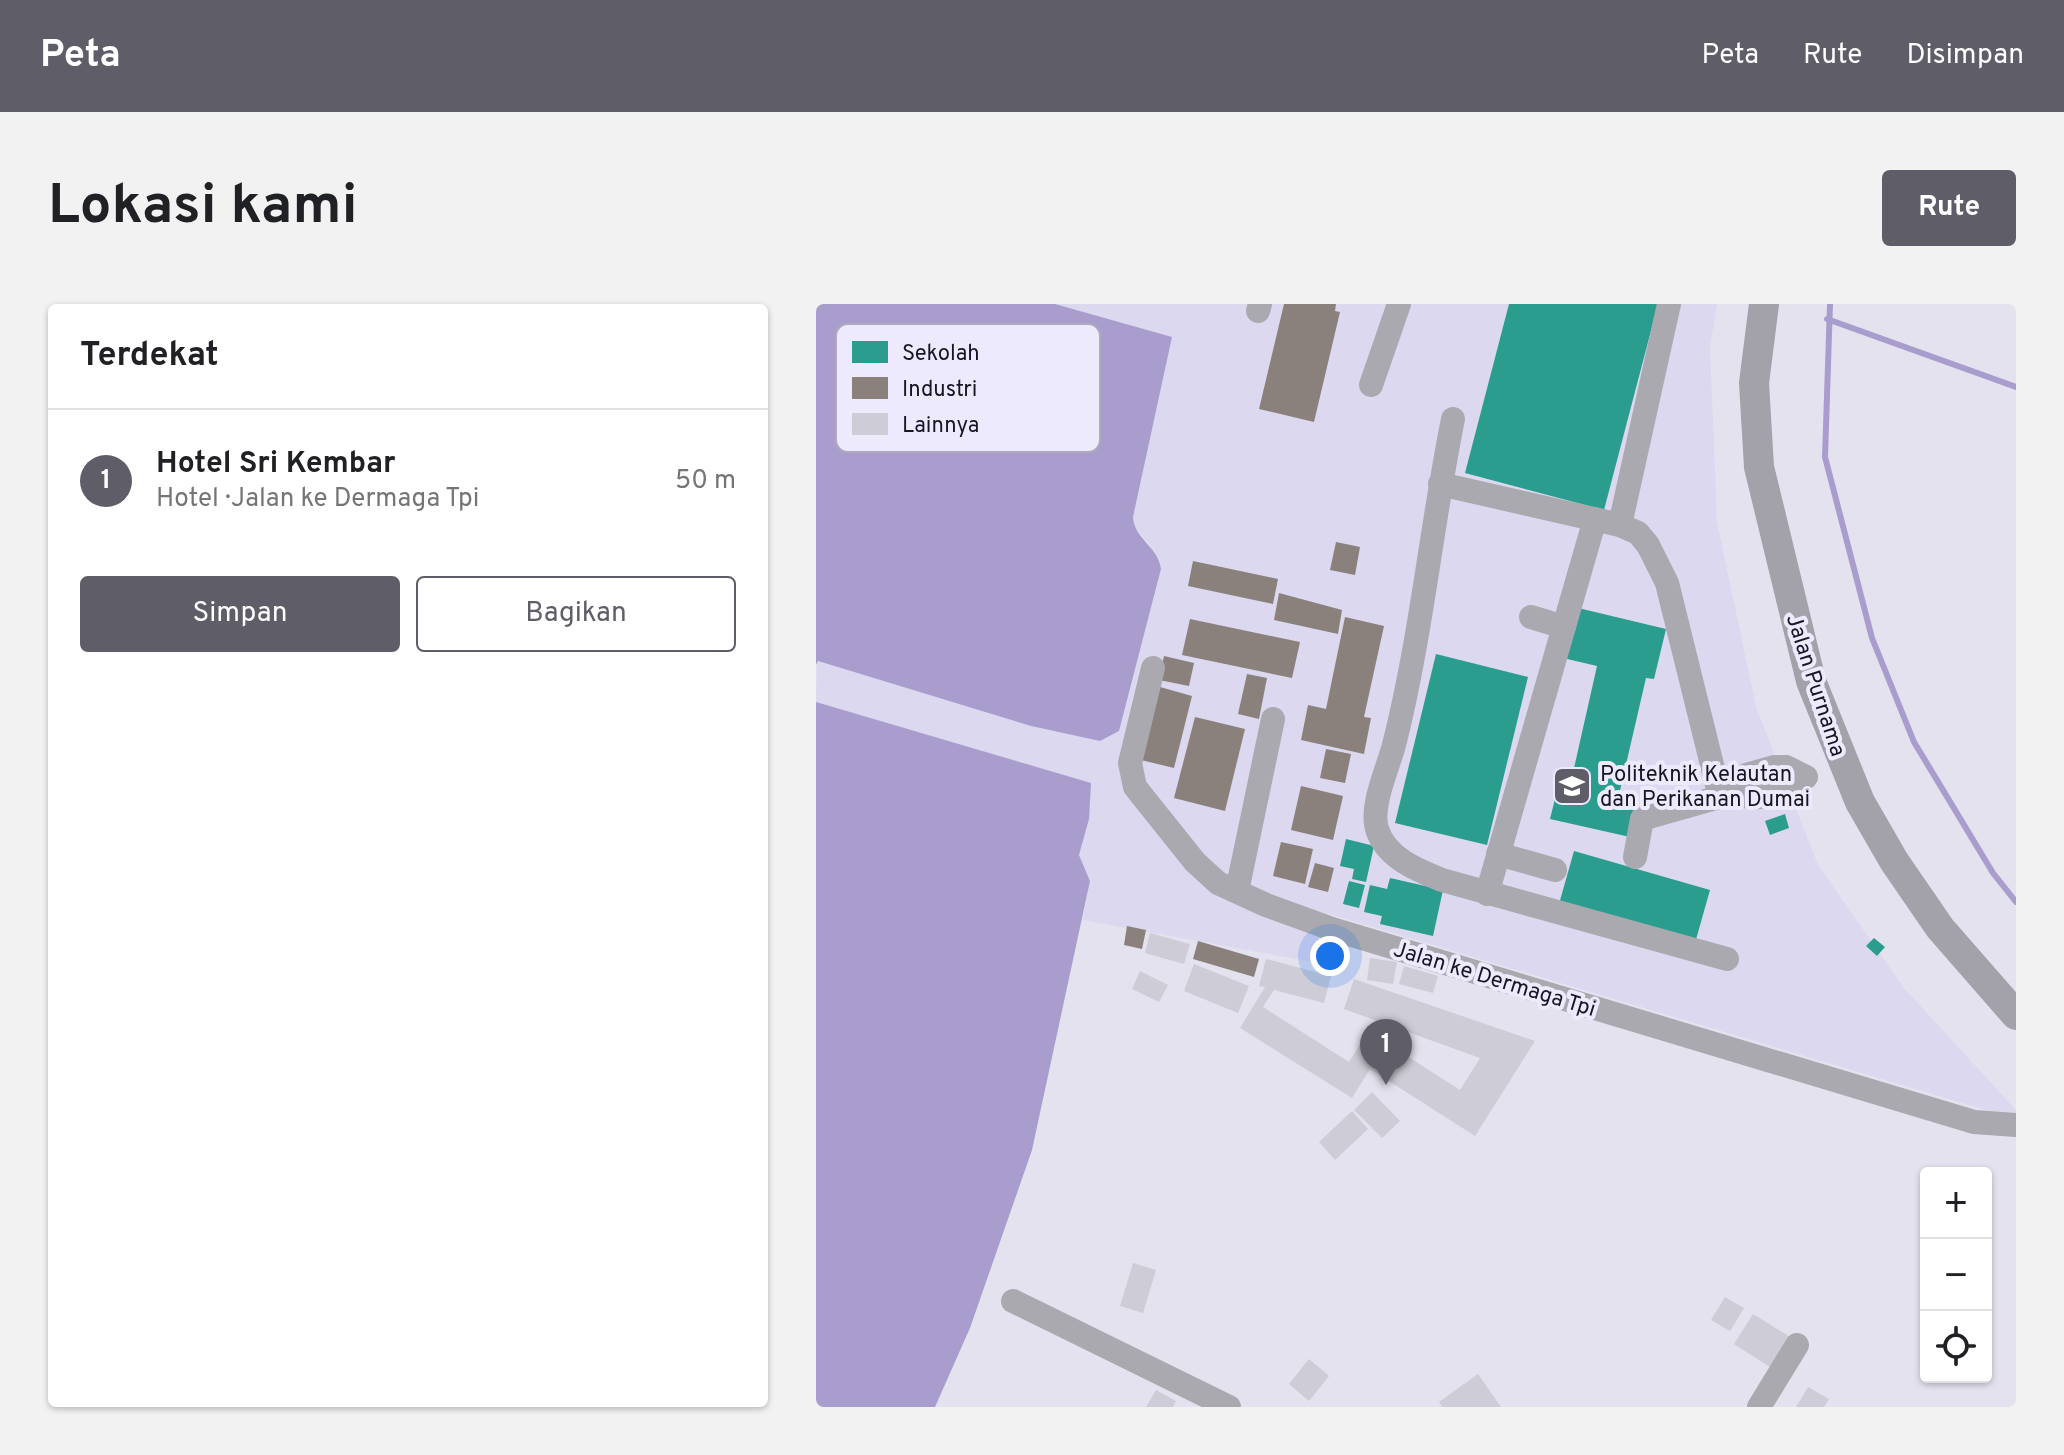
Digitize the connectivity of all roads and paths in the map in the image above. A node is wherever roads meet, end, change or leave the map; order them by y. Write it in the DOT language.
graph roads {
  1 [pos="1399,304"];
  2 [pos="1669,304"];
  3 [pos="1764,304"];
  4 [pos="1371,385"];
  5 [pos="1453,419"];
  6 [pos="1440,484"];
  7 [pos="1595,519"];
  8 [pos="1620,525"];
  9 [pos="1531,617"];
  10 [pos="1564,627"];
  11 [pos="1153,668"];
  12 [pos="1273,719"];
  13 [pos="1846,771"];
  14 [pos="1806,777"];
  15 [pos="1728,795"];
  16 [pos="1498,854"];
  17 [pos="1635,857"];
  18 [pos="1555,870"];
  19 [pos="1237,891"];
  20 [pos="1487,894"];
  21 [pos="1727,959"];
  22 [pos="2016,1015"];
  23 [pos="2016,1125"];
  24 [pos="1013,1301"];
  25 [pos="1797,1345"];
  26 [pos="1229,1407"];
  27 [pos="1759,1407"];
  1 -- 4 [label="street"];
  2 -- 8 [label="street"];
  3 -- 13 [label="main road, Jalan Purnama"];
  5 -- 6 [label="street"];
  6 -- 7 [label="street"];
  6 -- 20 [label="street"];
  7 -- 8 [label="street"];
  7 -- 10 [label="street"];
  8 -- 15 [label="street"];
  9 -- 10 [label="street"];
  10 -- 16 [label="street"];
  11 -- 19 [label="street, Jalan ke Dermaga Tpi"];
  12 -- 19 [label="street"];
  13 -- 14 [label="street"];
  13 -- 22 [label="main road, Jalan Purnama"];
  14 -- 15 [label="street"];
  14 -- 15 [label="street"];
  15 -- 17 [label="street"];
  16 -- 18 [label="street"];
  16 -- 20 [label="street"];
  19 -- 23 [label="street, Jalan ke Dermaga Tpi"];
  20 -- 21 [label="street"];
  24 -- 26 [label="street"];
  25 -- 27 [label="street"];
}
